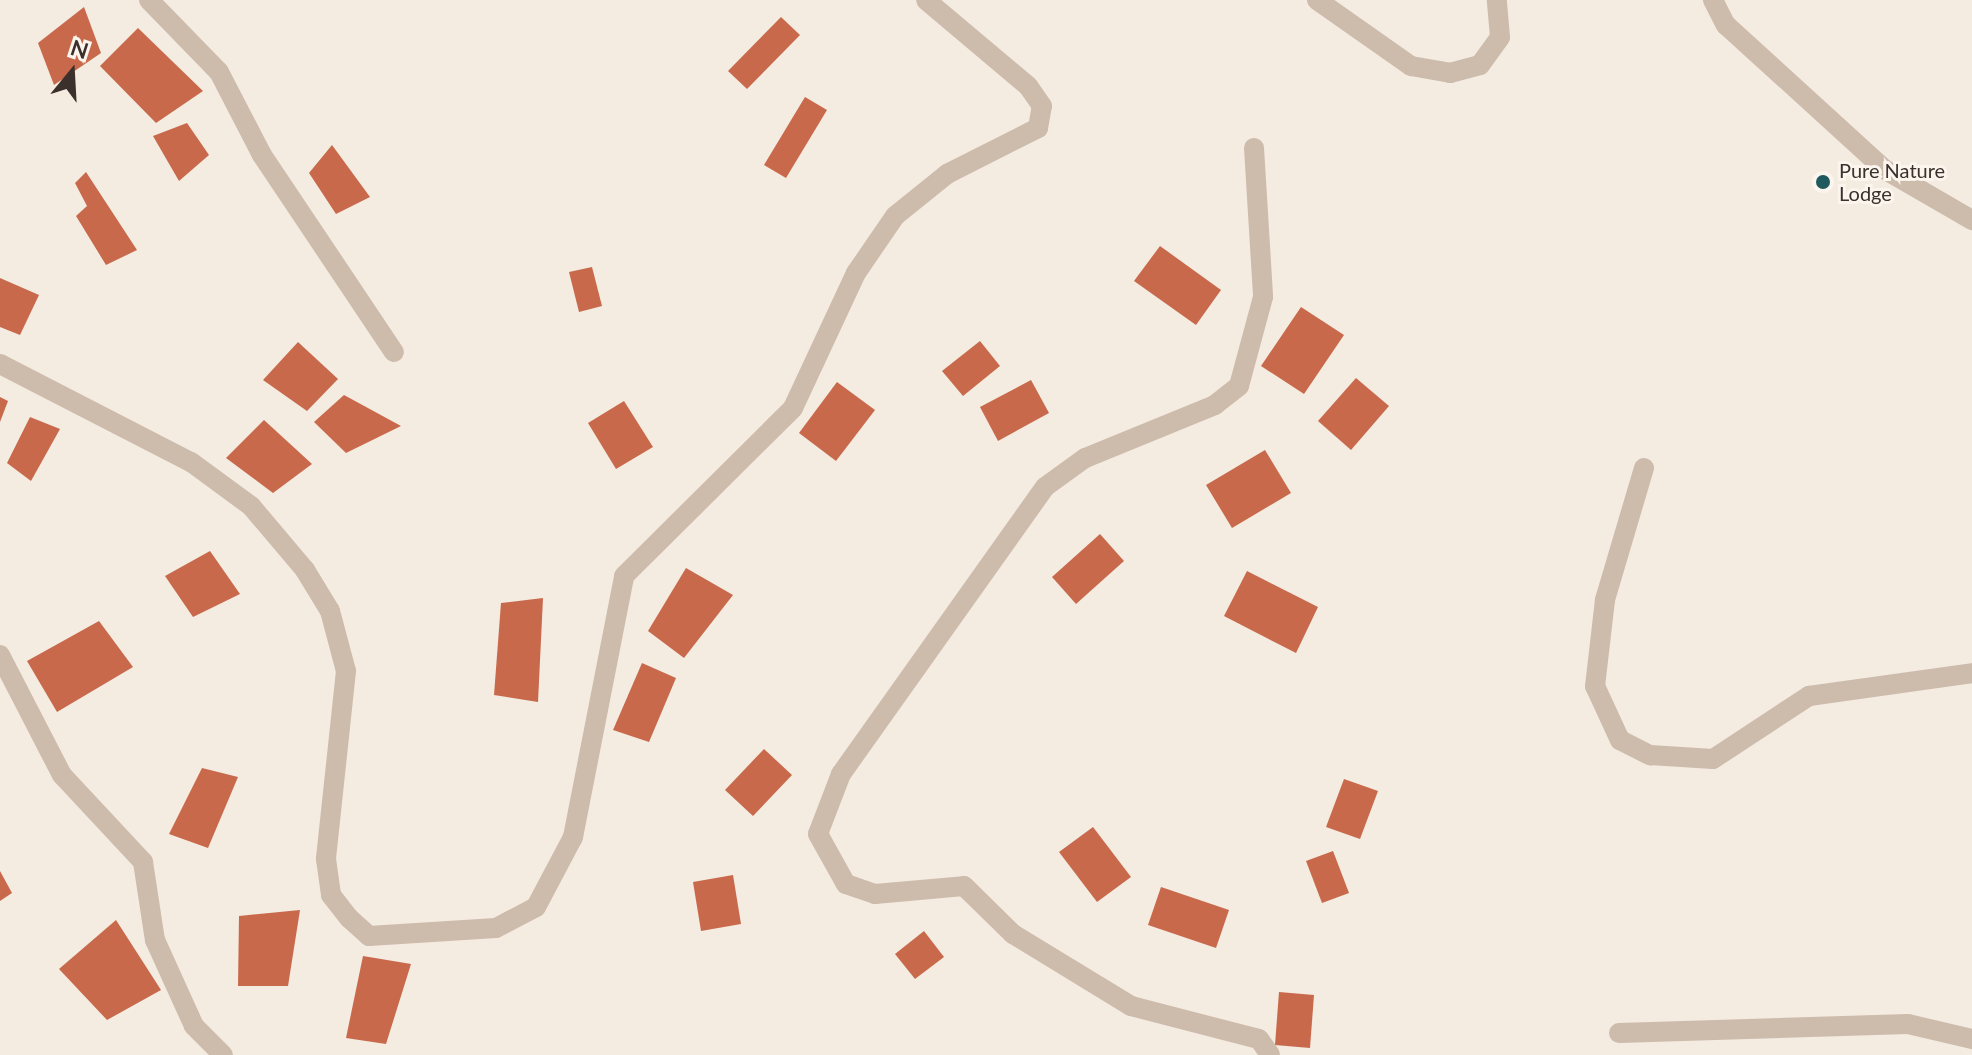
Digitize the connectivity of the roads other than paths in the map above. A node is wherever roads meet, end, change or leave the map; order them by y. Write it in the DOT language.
graph roads {
  1 [pos="149,0"];
  2 [pos="926,0"];
  3 [pos="1317,0"];
  4 [pos="1497,0"];
  5 [pos="1713,0"];
  6 [pos="1254,148"];
  7 [pos="1972,220"];
  8 [pos="394,352"];
  9 [pos="0,364"];
  10 [pos="1644,468"];
  11 [pos="0,655"];
  12 [pos="1972,673"];
  13 [pos="1619,1033"];
  14 [pos="1972,1039"];
  15 [pos="223,1055"];
  16 [pos="1270,1055"];
  1 -- 8 [label="street"];
  2 -- 9 [label="street"];
  3 -- 4 [label="street"];
  5 -- 7 [label="street"];
  6 -- 16 [label="street"];
  10 -- 12 [label="street"];
  11 -- 15 [label="street"];
  13 -- 14 [label="street"];
}
